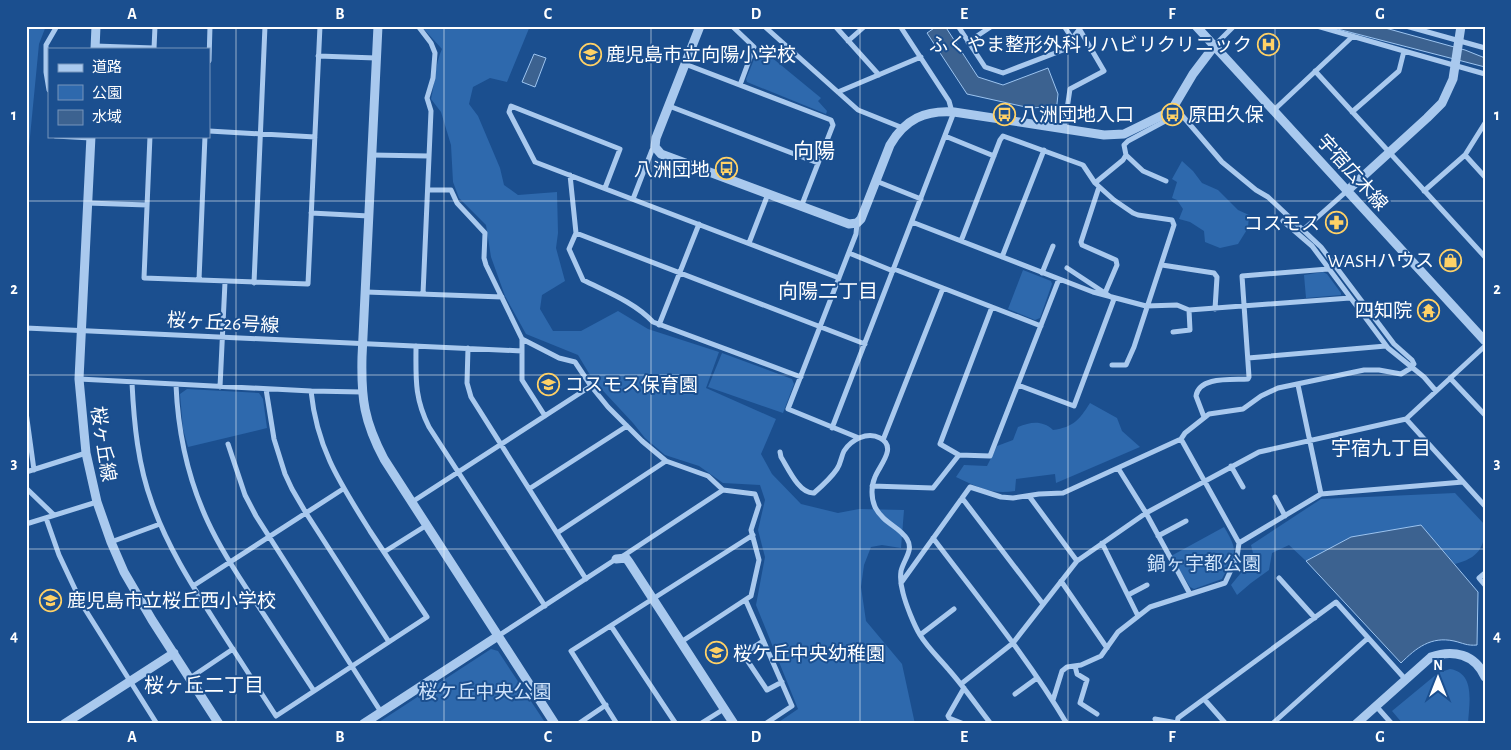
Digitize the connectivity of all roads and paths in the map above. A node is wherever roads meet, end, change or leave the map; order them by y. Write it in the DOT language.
graph roads {
  1 [pos="57,26"];
  2 [pos="96,26"];
  3 [pos="155,26"];
  4 [pos="210,26"];
  5 [pos="265,26"];
  6 [pos="320,26"];
  7 [pos="378,26"];
  8 [pos="418,26"];
  9 [pos="700,26"];
  10 [pos="732,26"];
  11 [pos="764,26"];
  12 [pos="835,26"];
  13 [pos="866,26"];
  14 [pos="900,26"];
  15 [pos="958,26"];
  16 [pos="992,26"];
  17 [pos="1064,26"];
  18 [pos="1145,26"];
  19 [pos="1150,26"];
  20 [pos="1196,26"];
  21 [pos="1234,26"];
  22 [pos="1316,26"];
  23 [pos="1406,26"];
  24 [pos="1461,26"];
  25 [pos="1081,28"];
  26 [pos="1353,36"];
  27 [pos="1073,40"];
  28 [pos="848,41"];
  29 [pos="968,42"];
  30 [pos="1459,42"];
  31 [pos="1214,46"];
  32 [pos="95,47"];
  33 [pos="154,48"];
  34 [pos="209,48"];
  35 [pos="1485,48"];
  36 [pos="1404,51"];
  37 [pos="318,56"];
  38 [pos="376,58"];
  39 [pos="921,58"];
  40 [pos="685,64"];
  41 [pos="1456,64"];
  42 [pos="1315,71"];
  43 [pos="1485,74"];
  44 [pos="879,75"];
  45 [pos="48,84"];
  46 [pos="740,85"];
  47 [pos="838,92"];
  48 [pos="669,106"];
  49 [pos="1176,109"];
  50 [pos="1274,110"];
  51 [pos="953,112"];
  52 [pos="1352,112"];
  53 [pos="1485,123"];
  54 [pos="903,128"];
  55 [pos="1064,129"];
  56 [pos="210,131"];
  57 [pos="260,134"];
  58 [pos="315,136"];
  59 [pos="945,136"];
  60 [pos="91,138"];
  61 [pos="150,138"];
  62 [pos="205,138"];
  63 [pos="655,147"];
  64 [pos="1044,150"];
  65 [pos="1389,152"];
  66 [pos="372,155"];
  67 [pos="1126,155"];
  68 [pos="1465,155"];
  69 [pos="429,156"];
  70 [pos="994,156"];
  71 [pos="818,163"];
  72 [pos="570,175"];
  73 [pos="1485,177"];
  74 [pos="876,181"];
  75 [pos="1166,181"];
  76 [pos="1097,185"];
  77 [pos="605,188"];
  78 [pos="428,190"];
  79 [pos="1348,190"];
  80 [pos="1424,191"];
  81 [pos="768,194"];
  82 [pos="633,199"];
  83 [pos="921,199"];
  84 [pos="87,202"];
  85 [pos="147,205"];
  86 [pos="801,207"];
  87 [pos="311,213"];
  88 [pos="369,216"];
  89 [pos="1283,221"];
  90 [pos="912,222"];
  91 [pos="857,223"];
  92 [pos="699,224"];
  93 [pos="1304,230"];
  94 [pos="576,233"];
  95 [pos="961,241"];
  96 [pos="749,244"];
  97 [pos="1053,246"];
  98 [pos="848,253"];
  99 [pos="1002,257"];
  100 [pos="1485,257"];
  101 [pos="1162,265"];
  102 [pos="1067,268"];
  103 [pos="1328,269"];
  104 [pos="893,270"];
  105 [pos="680,273"];
  106 [pos="1042,273"];
  107 [pos="839,278"];
  108 [pos="1059,279"];
  109 [pos="199,280"];
  110 [pos="224,282"];
  111 [pos="254,282"];
  112 [pos="943,288"];
  113 [pos="366,292"];
  114 [pos="1105,293"];
  115 [pos="423,294"];
  116 [pos="502,298"];
  117 [pos="1350,298"];
  118 [pos="1114,299"];
  119 [pos="1146,306"];
  120 [pos="992,307"];
  121 [pos="1244,307"];
  122 [pos="1215,309"];
  123 [pos="1189,310"];
  124 [pos="659,325"];
  125 [pos="1041,326"];
  126 [pos="820,327"];
  127 [pos="81,330"];
  128 [pos="1173,332"];
  129 [pos="26,335"];
  130 [pos="222,337"];
  131 [pos="522,340"];
  132 [pos="1485,342"];
  133 [pos="363,344"];
  134 [pos="864,344"];
  135 [pos="416,346"];
  136 [pos="1386,346"];
  137 [pos="1485,346"];
  138 [pos="468,348"];
  139 [pos="522,351"];
  140 [pos="1248,358"];
  141 [pos="1112,365"];
  142 [pos="1411,368"];
  143 [pos="801,376"];
  144 [pos="1450,378"];
  145 [pos="79,379"];
  146 [pos="132,383"];
  147 [pos="176,385"];
  148 [pos="1018,385"];
  149 [pos="1298,385"];
  150 [pos="591,386"];
  151 [pos="220,387"];
  152 [pos="266,389"];
  153 [pos="1436,391"];
  154 [pos="311,392"];
  155 [pos="362,392"];
  156 [pos="26,412"];
  157 [pos="1485,415"];
  158 [pos="545,416"];
  159 [pos="1204,417"];
  160 [pos="1406,419"];
  161 [pos="627,426"];
  162 [pos="832,428"];
  163 [pos="859,438"];
  164 [pos="1181,439"];
  165 [pos="883,440"];
  166 [pos="1310,440"];
  167 [pos="228,444"];
  168 [pos="500,445"];
  169 [pos="780,452"];
  170 [pos="86,453"];
  171 [pos="959,455"];
  172 [pos="666,461"];
  173 [pos="1231,466"];
  174 [pos="1118,468"];
  175 [pos="34,470"];
  176 [pos="26,472"];
  177 [pos="457,473"];
  178 [pos="1204,481"];
  179 [pos="1463,482"];
  180 [pos="872,486"];
  181 [pos="1243,487"];
  182 [pos="26,488"];
  183 [pos="343,489"];
  184 [pos="528,489"];
  185 [pos="723,490"];
  186 [pos="1321,494"];
  187 [pos="1029,496"];
  188 [pos="1275,497"];
  189 [pos="962,498"];
  190 [pos="97,502"];
  191 [pos="412,502"];
  192 [pos="1485,506"];
  193 [pos="306,513"];
  194 [pos="1146,513"];
  195 [pos="54,515"];
  196 [pos="1285,516"];
  197 [pos="46,518"];
  198 [pos="1186,521"];
  199 [pos="26,524"];
  200 [pos="160,524"];
  201 [pos="426,525"];
  202 [pos="557,533"];
  203 [pos="753,535"];
  204 [pos="1158,536"];
  205 [pos="268,537"];
  206 [pos="932,538"];
  207 [pos="111,542"];
  208 [pos="1102,543"];
  209 [pos="1239,543"];
  210 [pos="384,552"];
  211 [pos="618,559"];
  212 [pos="1077,560"];
  213 [pos="230,562"];
  214 [pos="1485,573"];
  215 [pos="1279,578"];
  216 [pos="586,579"];
  217 [pos="1061,581"];
  218 [pos="901,582"];
  219 [pos="1485,584"];
  220 [pos="1147,585"];
  221 [pos="193,586"];
  222 [pos="1190,594"];
  223 [pos="1128,595"];
  224 [pos="654,599"];
  225 [pos="746,601"];
  226 [pos="1043,604"];
  227 [pos="545,606"];
  228 [pos="954,609"];
  229 [pos="1138,616"];
  230 [pos="1315,618"];
  231 [pos="611,626"];
  232 [pos="920,635"];
  233 [pos="498,636"];
  234 [pos="1368,638"];
  235 [pos="763,641"];
  236 [pos="389,642"];
  237 [pos="682,642"];
  238 [pos="1012,643"];
  239 [pos="1107,648"];
  240 [pos="233,649"];
  241 [pos="174,653"];
  242 [pos="352,666"];
  243 [pos="1075,666"];
  244 [pos="1484,671"];
  245 [pos="190,678"];
  246 [pos="1037,678"];
  247 [pos="1406,680"];
  248 [pos="130,682"];
  249 [pos="782,682"];
  250 [pos="962,686"];
  251 [pos="314,691"];
  252 [pos="1015,694"];
  253 [pos="1204,699"];
  254 [pos="1053,700"];
  255 [pos="606,705"];
  256 [pos="1376,706"];
  257 [pos="724,708"];
  258 [pos="381,712"];
  259 [pos="1097,714"];
  260 [pos="1155,719"];
  261 [pos="1177,723"];
  262 [pos="64,724"];
  263 [pos="156,724"];
  264 [pos="220,724"];
  265 [pos="363,724"];
  266 [pos="555,724"];
  267 [pos="578,724"];
  268 [pos="618,724"];
  269 [pos="676,724"];
  270 [pos="700,724"];
  271 [pos="734,724"];
  272 [pos="765,724"];
  273 [pos="964,724"];
  274 [pos="991,724"];
  275 [pos="1067,724"];
  276 [pos="1226,724"];
  277 [pos="1272,724"];
  278 [pos="1356,724"];
  279 [pos="1392,724"];
  1 -- 45 [label="street"];
  2 -- 32 [label="street"];
  3 -- 33 [label="street"];
  4 -- 34 [label="street"];
  5 -- 57 [label="street"];
  6 -- 37 [label="street"];
  7 -- 38 [label="street"];
  8 -- 69 [label="street"];
  9 -- 40 [label="street"];
  10 -- 46 [label="street"];
  11 -- 47 [label="street"];
  12 -- 28 [label="street"];
  13 -- 28 [label="street"];
  14 -- 39 [label="street"];
  15 -- 29 [label="street"];
  16 -- 29 [label="street"];
  17 -- 27 [label="street"];
  18 -- 19 [label="street"];
  20 -- 31 [label="street, 宇宿広木線"];
  21 -- 31 [label="street"];
  22 -- 26 [label="street"];
  23 -- 30 [label="street"];
  24 -- 30 [label="street"];
  25 -- 27 [label="street"];
  25 -- 55 [label="street"];
  26 -- 36 [label="street"];
  26 -- 42 [label="street"];
  27 -- 29 [label="street"];
  28 -- 44 [label="street"];
  30 -- 35 [label="street"];
  30 -- 41 [label="street"];
  31 -- 49 [label="street"];
  31 -- 50 [label="street, 宇宿広木線"];
  32 -- 33 [label="street"];
  36 -- 41 [label="street"];
  36 -- 52 [label="street"];
  37 -- 38 [label="street"];
  37 -- 58 [label="street"];
  38 -- 66 [label="street"];
  39 -- 44 [label="street"];
  39 -- 51 [label="street"];
  40 -- 46 [label="street"];
  40 -- 48 [label="street"];
  41 -- 43 [label="street"];
  41 -- 65 [label="street"];
  42 -- 50 [label="street"];
  42 -- 52 [label="street"];
  44 -- 47 [label="street"];
  46 -- 71 [label="street"];
  47 -- 54 [label="street"];
  48 -- 63 [label="street"];
  48 -- 71 [label="street"];
  49 -- 55 [label="street"];
  49 -- 67 [label="street"];
  49 -- 93 [label="street"];
  50 -- 79 [label="street, 宇宿広木線"];
  51 -- 54 [label="street"];
  51 -- 55 [label="street"];
  51 -- 59 [label="street"];
  52 -- 65 [label="street"];
  53 -- 68 [label="street"];
  54 -- 74 [label="street"];
  56 -- 57 [label="street"];
  57 -- 58 [label="street"];
  57 -- 111 [label="street"];
  58 -- 87 [label="street"];
  59 -- 70 [label="street"];
  59 -- 83 [label="street"];
  60 -- 84 [label="street, 桜ヶ丘線"];
  61 -- 85 [label="street"];
  62 -- 109 [label="street"];
  63 -- 81 [label="street"];
  63 -- 82 [label="street"];
  64 -- 70 [label="street"];
  64 -- 76 [label="street"];
  64 -- 99 [label="street"];
  65 -- 79 [label="street"];
  65 -- 80 [label="street"];
  66 -- 69 [label="street"];
  66 -- 88 [label="street"];
  67 -- 75 [label="street"];
  67 -- 76 [label="street"];
  68 -- 73 [label="street"];
  68 -- 80 [label="street"];
  69 -- 78 [label="street"];
  70 -- 95 [label="street"];
  71 -- 86 [label="street"];
  72 -- 77 [label="street"];
  72 -- 77 [label="street"];
  72 -- 94 [label="street"];
  74 -- 83 [label="street"];
  74 -- 91 [label="street"];
  76 -- 101 [label="street"];
  76 -- 114 [label="street"];
  77 -- 82 [label="street"];
  78 -- 115 [label="street"];
  78 -- 116 [label="street"];
  79 -- 93 [label="street"];
  79 -- 132 [label="street, 宇宿広木線"];
  80 -- 100 [label="street"];
  81 -- 86 [label="street"];
  81 -- 96 [label="street"];
  82 -- 92 [label="street"];
  83 -- 90 [label="street"];
  84 -- 85 [label="street"];
  84 -- 127 [label="street, 桜ヶ丘線"];
  85 -- 109 [label="street"];
  86 -- 91 [label="street"];
  87 -- 88 [label="street"];
  87 -- 111 [label="street"];
  88 -- 113 [label="street"];
  89 -- 103 [label="street"];
  90 -- 95 [label="street"];
  90 -- 104 [label="street"];
  91 -- 98 [label="street"];
  92 -- 96 [label="street"];
  92 -- 105 [label="street"];
  93 -- 142 [label="street"];
  94 -- 105 [label="street"];
  94 -- 124 [label="street"];
  95 -- 99 [label="street"];
  96 -- 107 [label="street"];
  97 -- 106 [label="street"];
  98 -- 104 [label="street"];
  98 -- 107 [label="street"];
  99 -- 106 [label="street"];
  101 -- 119 [label="street"];
  101 -- 122 [label="street"];
  102 -- 114 [label="street"];
  103 -- 117 [label="street"];
  103 -- 121 [label="street"];
  104 -- 112 [label="street"];
  104 -- 134 [label="street"];
  105 -- 124 [label="street"];
  105 -- 126 [label="street"];
  106 -- 108 [label="street"];
  107 -- 126 [label="street"];
  108 -- 118 [label="street"];
  108 -- 125 [label="street"];
  109 -- 110 [label="street"];
  110 -- 111 [label="street"];
  110 -- 130 [label="street"];
  112 -- 120 [label="street"];
  112 -- 165 [label="street"];
  113 -- 115 [label="street"];
  113 -- 133 [label="street"];
  114 -- 118 [label="street"];
  115 -- 116 [label="street"];
  116 -- 131 [label="street"];
  117 -- 121 [label="street"];
  117 -- 136 [label="street"];
  118 -- 119 [label="street"];
  118 -- 148 [label="street"];
  119 -- 123 [label="street"];
  119 -- 141 [label="street"];
  120 -- 125 [label="street"];
  120 -- 171 [label="street"];
  121 -- 122 [label="street"];
  121 -- 140 [label="street"];
  122 -- 123 [label="street"];
  123 -- 128 [label="street"];
  124 -- 143 [label="street"];
  125 -- 148 [label="street"];
  126 -- 134 [label="street"];
  126 -- 143 [label="street"];
  127 -- 129 [label="street, 桜ヶ丘26号線"];
  127 -- 130 [label="street, 桜ヶ丘26号線"];
  127 -- 145 [label="street, 桜ヶ丘線"];
  130 -- 133 [label="street, 桜ヶ丘26号線"];
  130 -- 151 [label="street"];
  131 -- 139 [label="street"];
  131 -- 150 [label="street"];
  133 -- 135 [label="street, 桜ヶ丘26号線"];
  133 -- 155 [label="street"];
  134 -- 162 [label="street"];
  135 -- 138 [label="street, 桜ヶ丘26号線"];
  135 -- 177 [label="street"];
  136 -- 140 [label="street"];
  136 -- 142 [label="street"];
  137 -- 144 [label="street"];
  138 -- 139 [label="street, 桜ヶ丘26号線"];
  138 -- 168 [label="street"];
  139 -- 158 [label="street"];
  140 -- 159 [label="street"];
  142 -- 149 [label="street"];
  142 -- 153 [label="street"];
  143 -- 162 [label="street"];
  144 -- 153 [label="street"];
  144 -- 157 [label="street"];
  145 -- 146 [label="street"];
  145 -- 170 [label="street, 桜ヶ丘線"];
  146 -- 147 [label="street"];
  146 -- 200 [label="street"];
  147 -- 151 [label="street"];
  147 -- 213 [label="street"];
  148 -- 171 [label="street"];
  149 -- 159 [label="street"];
  149 -- 166 [label="street"];
  150 -- 158 [label="street"];
  150 -- 161 [label="street"];
  151 -- 152 [label="street"];
  152 -- 154 [label="street"];
  152 -- 193 [label="street"];
  153 -- 160 [label="street"];
  154 -- 155 [label="street"];
  154 -- 183 [label="street"];
  155 -- 191 [label="street"];
  156 -- 175 [label="street"];
  158 -- 168 [label="street"];
  159 -- 164 [label="street"];
  160 -- 166 [label="street"];
  160 -- 179 [label="street"];
  161 -- 172 [label="street"];
  161 -- 184 [label="street"];
  162 -- 163 [label="street"];
  163 -- 165 [label="street"];
  163 -- 169 [label="street"];
  164 -- 174 [label="street"];
  164 -- 178 [label="street"];
  165 -- 180 [label="street"];
  166 -- 173 [label="street"];
  166 -- 186 [label="street"];
  167 -- 205 [label="street"];
  168 -- 177 [label="street"];
  168 -- 184 [label="street"];
  170 -- 175 [label="street"];
  170 -- 190 [label="street, 桜ヶ丘線"];
  171 -- 180 [label="street"];
  172 -- 185 [label="street"];
  172 -- 202 [label="street"];
  173 -- 178 [label="street"];
  173 -- 181 [label="street"];
  174 -- 187 [label="street"];
  174 -- 194 [label="street"];
  175 -- 176 [label="street"];
  177 -- 191 [label="street"];
  177 -- 227 [label="street"];
  178 -- 194 [label="street"];
  178 -- 209 [label="street"];
  179 -- 186 [label="street"];
  179 -- 192 [label="street"];
  180 -- 218 [label="street"];
  182 -- 195 [label="street"];
  183 -- 193 [label="street"];
  183 -- 210 [label="street"];
  184 -- 202 [label="street"];
  185 -- 203 [label="street"];
  185 -- 211 [label="street"];
  186 -- 196 [label="street"];
  187 -- 189 [label="street"];
  187 -- 212 [label="street"];
  188 -- 196 [label="street"];
  189 -- 206 [label="street"];
  189 -- 226 [label="street"];
  190 -- 195 [label="street"];
  190 -- 207 [label="street, 桜ヶ丘線"];
  191 -- 201 [label="street"];
  193 -- 205 [label="street"];
  193 -- 236 [label="street"];
  194 -- 204 [label="street"];
  194 -- 208 [label="street"];
  195 -- 197 [label="street"];
  196 -- 209 [label="street"];
  197 -- 199 [label="street"];
  197 -- 248 [label="street"];
  198 -- 204 [label="street"];
  200 -- 207 [label="street"];
  200 -- 221 [label="street"];
  201 -- 210 [label="street"];
  201 -- 233 [label="street"];
  202 -- 216 [label="street"];
  203 -- 224 [label="street"];
  203 -- 225 [label="street"];
  204 -- 222 [label="street"];
  205 -- 213 [label="street"];
  205 -- 242 [label="street"];
  206 -- 218 [label="street"];
  206 -- 238 [label="street"];
  207 -- 241 [label="street, 桜ヶ丘線"];
  208 -- 212 [label="street"];
  208 -- 223 [label="street"];
  209 -- 222 [label="street"];
  210 -- 236 [label="street"];
  211 -- 216 [label="street"];
  211 -- 224 [label="street"];
  212 -- 217 [label="street"];
  213 -- 221 [label="street"];
  213 -- 251 [label="street"];
  214 -- 219 [label="street"];
  215 -- 230 [label="street"];
  216 -- 227 [label="street"];
  217 -- 226 [label="street"];
  217 -- 239 [label="street"];
  218 -- 232 [label="street"];
  220 -- 223 [label="street"];
  221 -- 240 [label="street"];
  222 -- 229 [label="street"];
  223 -- 229 [label="street"];
  224 -- 231 [label="street"];
  224 -- 237 [label="street"];
  225 -- 235 [label="street"];
  225 -- 237 [label="street"];
  226 -- 238 [label="street"];
  227 -- 233 [label="street"];
  228 -- 232 [label="street"];
  229 -- 239 [label="street"];
  230 -- 234 [label="street"];
  230 -- 253 [label="street"];
  231 -- 255 [label="street"];
  231 -- 269 [label="street"];
  232 -- 250 [label="street"];
  233 -- 258 [label="street"];
  233 -- 266 [label="street"];
  234 -- 247 [label="street"];
  234 -- 277 [label="street"];
  235 -- 249 [label="street"];
  235 -- 249 [label="street"];
  236 -- 242 [label="street"];
  237 -- 257 [label="street"];
  238 -- 246 [label="street"];
  238 -- 250 [label="street"];
  239 -- 243 [label="street"];
  240 -- 245 [label="street"];
  240 -- 251 [label="street"];
  241 -- 245 [label="street, 桜ヶ丘線"];
  241 -- 248 [label="street"];
  242 -- 251 [label="street"];
  242 -- 258 [label="street"];
  243 -- 254 [label="street"];
  243 -- 259 [label="street"];
  244 -- 247 [label="street"];
  245 -- 264 [label="street, 桜ヶ丘線"];
  246 -- 252 [label="street"];
  246 -- 254 [label="street"];
  247 -- 256 [label="street"];
  248 -- 262 [label="street"];
  248 -- 263 [label="street"];
  249 -- 272 [label="street"];
  250 -- 273 [label="street"];
  250 -- 274 [label="street"];
  253 -- 261 [label="street"];
  253 -- 276 [label="street"];
  254 -- 275 [label="street"];
  255 -- 267 [label="street"];
  255 -- 268 [label="street"];
  256 -- 278 [label="street"];
  256 -- 279 [label="street"];
  257 -- 270 [label="street"];
  257 -- 271 [label="street"];
  258 -- 265 [label="street"];
  260 -- 261 [label="street"];
}
